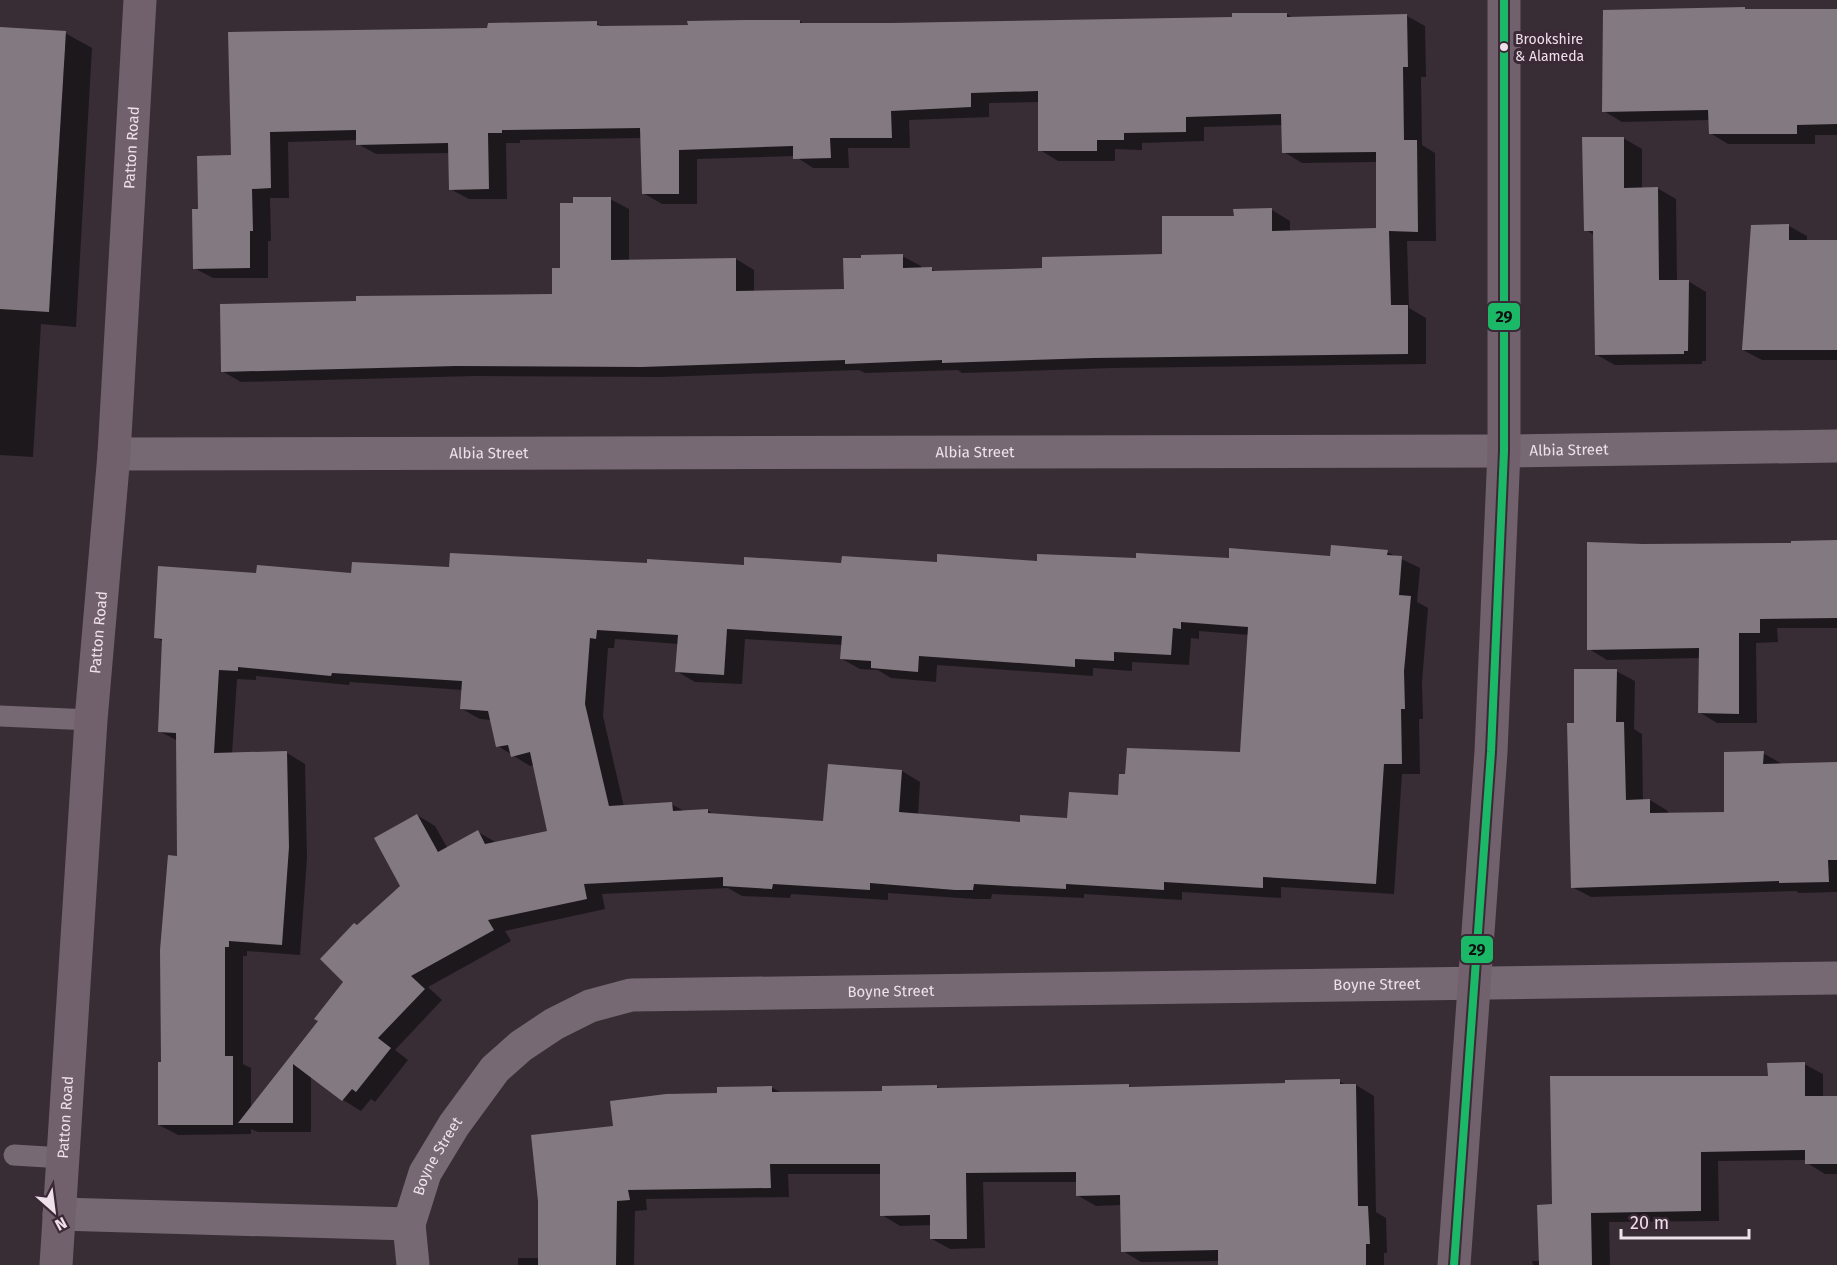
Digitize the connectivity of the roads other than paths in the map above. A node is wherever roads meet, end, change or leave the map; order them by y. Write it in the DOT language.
graph roads {
  1 [pos="140,0"];
  2 [pos="1504,0"];
  3 [pos="1837,446"];
  4 [pos="1504,452"];
  5 [pos="114,454"];
  6 [pos="0,717"];
  7 [pos="91,720"];
  8 [pos="1837,978"];
  9 [pos="1473,983"];
  10 [pos="14,1155"];
  11 [pos="63,1158"];
  12 [pos="59,1214"];
  13 [pos="409,1224"];
  14 [pos="56,1265"];
  15 [pos="413,1265"];
  16 [pos="1454,1265"];
  1 -- 5 [label="street, Patton Road"];
  2 -- 4 [label="street"];
  3 -- 4 [label="street, Albia Street"];
  4 -- 5 [label="street, Albia Street"];
  4 -- 9 [label="street"];
  5 -- 7 [label="street, Patton Road"];
  6 -- 7 [label="lane"];
  7 -- 11 [label="street, Patton Road"];
  8 -- 9 [label="street, Boyne Street"];
  9 -- 13 [label="street, Boyne Street"];
  9 -- 16 [label="street"];
  10 -- 11 [label="lane"];
  11 -- 12 [label="street, Patton Road"];
  12 -- 13 [label="street"];
  12 -- 14 [label="street, Patton Road"];
  13 -- 15 [label="street"];
}
